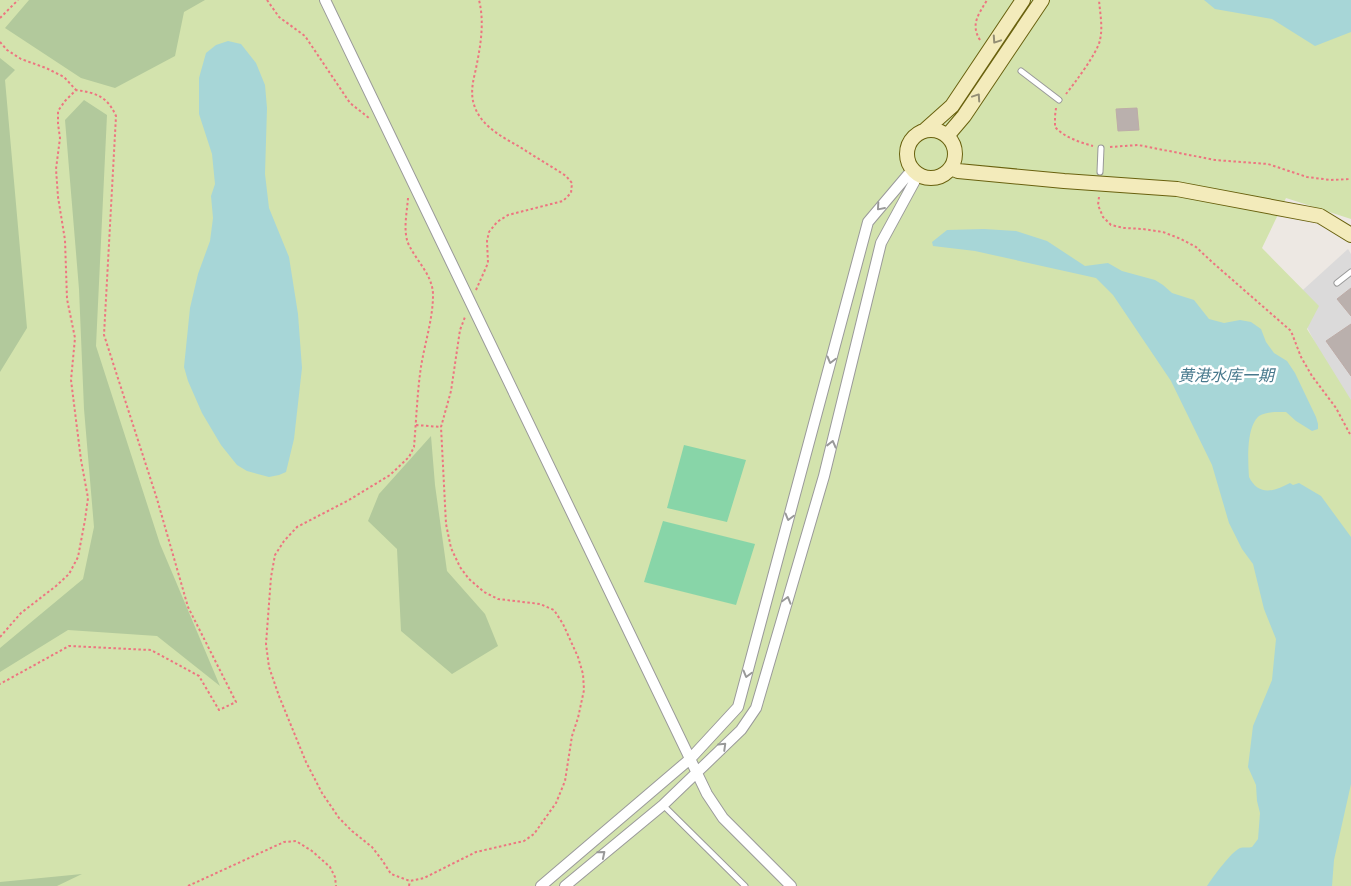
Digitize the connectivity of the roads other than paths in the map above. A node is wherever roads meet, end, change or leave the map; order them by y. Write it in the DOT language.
graph roads {
  1 [pos="325,0"];
  2 [pos="1023,0"];
  3 [pos="1042,0"];
  4 [pos="1021,71"];
  5 [pos="1060,100"];
  6 [pos="924,131"];
  7 [pos="946,136"];
  8 [pos="1101,148"];
  9 [pos="951,168"];
  10 [pos="1100,172"];
  11 [pos="915,173"];
  12 [pos="1351,235"];
  13 [pos="1351,272"];
  14 [pos="1337,283"];
  15 [pos="690,758"];
  16 [pos="696,772"];
  17 [pos="663,805"];
  18 [pos="541,886"];
  19 [pos="565,886"];
  20 [pos="744,886"];
  21 [pos="791,886"];
  1 -- 15 [label="street"];
  2 -- 6 [label="street, one-way"];
  7 -- 3 [label="street, one-way"];
  4 -- 5 [label="lane"];
  6 -- 7 [label="street"];
  6 -- 11 [label="street"];
  7 -- 9 [label="street"];
  8 -- 10 [label="lane"];
  9 -- 11 [label="street"];
  9 -- 12 [label="street"];
  11 -- 15 [label="street, one-way"];
  16 -- 11 [label="street, one-way"];
  13 -- 14 [label="lane"];
  15 -- 16 [label="street"];
  15 -- 18 [label="street"];
  16 -- 17 [label="street"];
  16 -- 21 [label="street"];
  19 -- 17 [label="street, one-way"];
  17 -- 20 [label="lane"];
}
